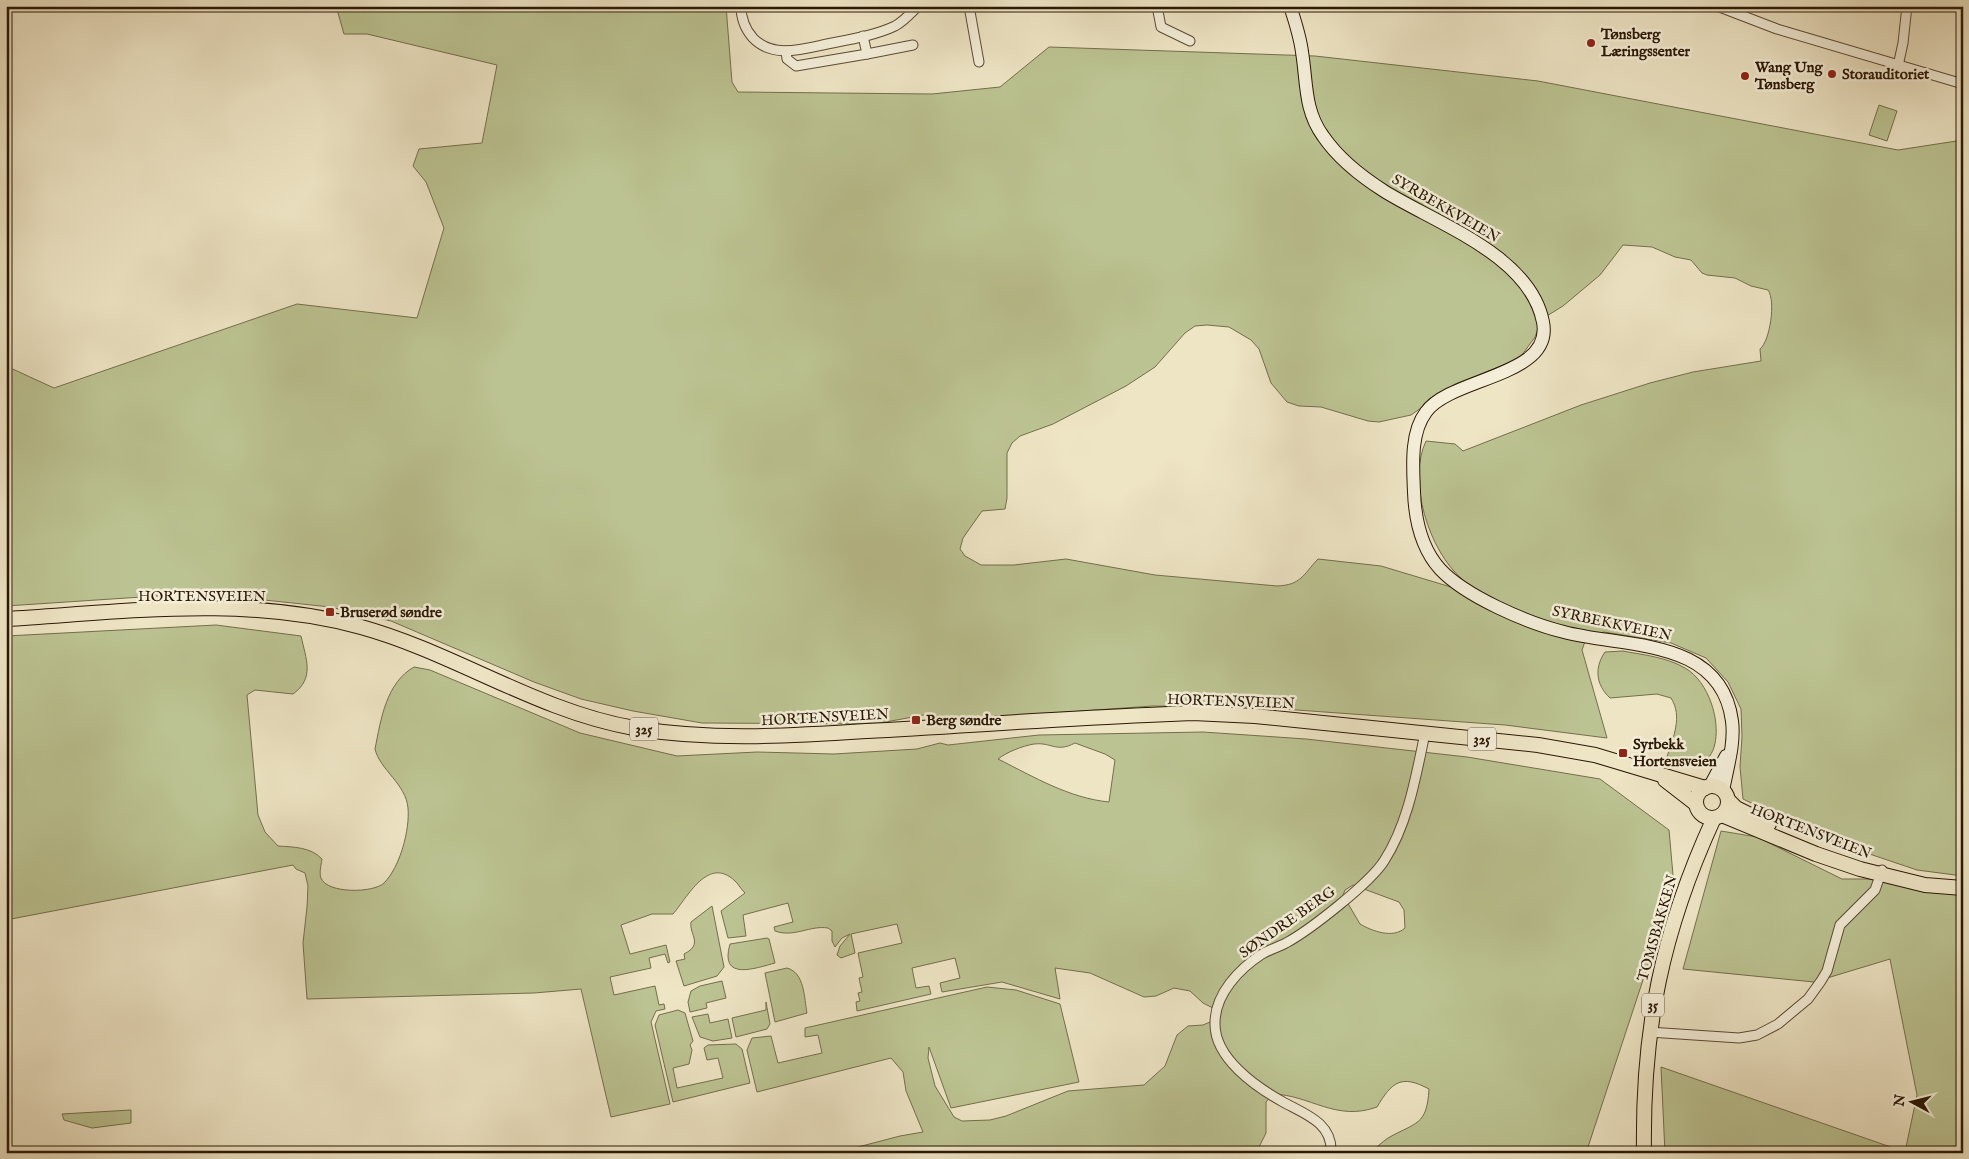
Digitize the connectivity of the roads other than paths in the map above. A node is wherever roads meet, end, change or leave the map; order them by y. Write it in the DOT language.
graph roads {
  1 [pos="742,6"];
  2 [pos="918,6"];
  3 [pos="969,6"];
  4 [pos="1157,6"];
  5 [pos="1290,6"];
  6 [pos="1907,6"];
  7 [pos="1715,7"];
  8 [pos="863,36"];
  9 [pos="1190,41"];
  10 [pos="913,45"];
  11 [pos="786,51"];
  12 [pos="867,54"];
  13 [pos="978,62"];
  14 [pos="1898,66"];
  15 [pos="1963,84"];
  16 [pos="6,619"];
  17 [pos="1425,733"];
  18 [pos="1660,776"];
  19 [pos="1716,791"];
  20 [pos="1709,813"];
  21 [pos="1882,872"];
  22 [pos="1956,887"];
  23 [pos="1649,1032"];
  24 [pos="1332,1153"];
  25 [pos="1644,1153"];
  1 -- 11 [label="street"];
  2 -- 8 [label="street"];
  3 -- 13 [label="street"];
  4 -- 9 [label="street"];
  5 -- 19 [label="main road, SYRBEKKVEIEN"];
  6 -- 14 [label="street"];
  7 -- 14 [label="street"];
  8 -- 11 [label="street"];
  8 -- 12 [label="street"];
  10 -- 12 [label="street"];
  11 -- 12 [label="street"];
  14 -- 15 [label="street"];
  16 -- 17 [label="main road, HORTENSVEIEN / 325"];
  17 -- 18 [label="main road, HORTENSVEIEN / 325"];
  17 -- 24 [label="street, SØNDRE BERG"];
  18 -- 19 [label="main road, HORTENSVEIEN / 325"];
  18 -- 20 [label="main road, HORTENSVEIEN / 325"];
  19 -- 20 [label="main road"];
  19 -- 20 [label="main road"];
  19 -- 21 [label="main road, HORTENSVEIEN / 325"];
  20 -- 21 [label="main road, HORTENSVEIEN / 325"];
  20 -- 23 [label="main road, TOMSBAKKEN / 35"];
  21 -- 22 [label="main road, HORTENSVEIEN / 325"];
  21 -- 23 [label="street"];
  23 -- 25 [label="main road, TOMSBAKKEN / 35"];
}
